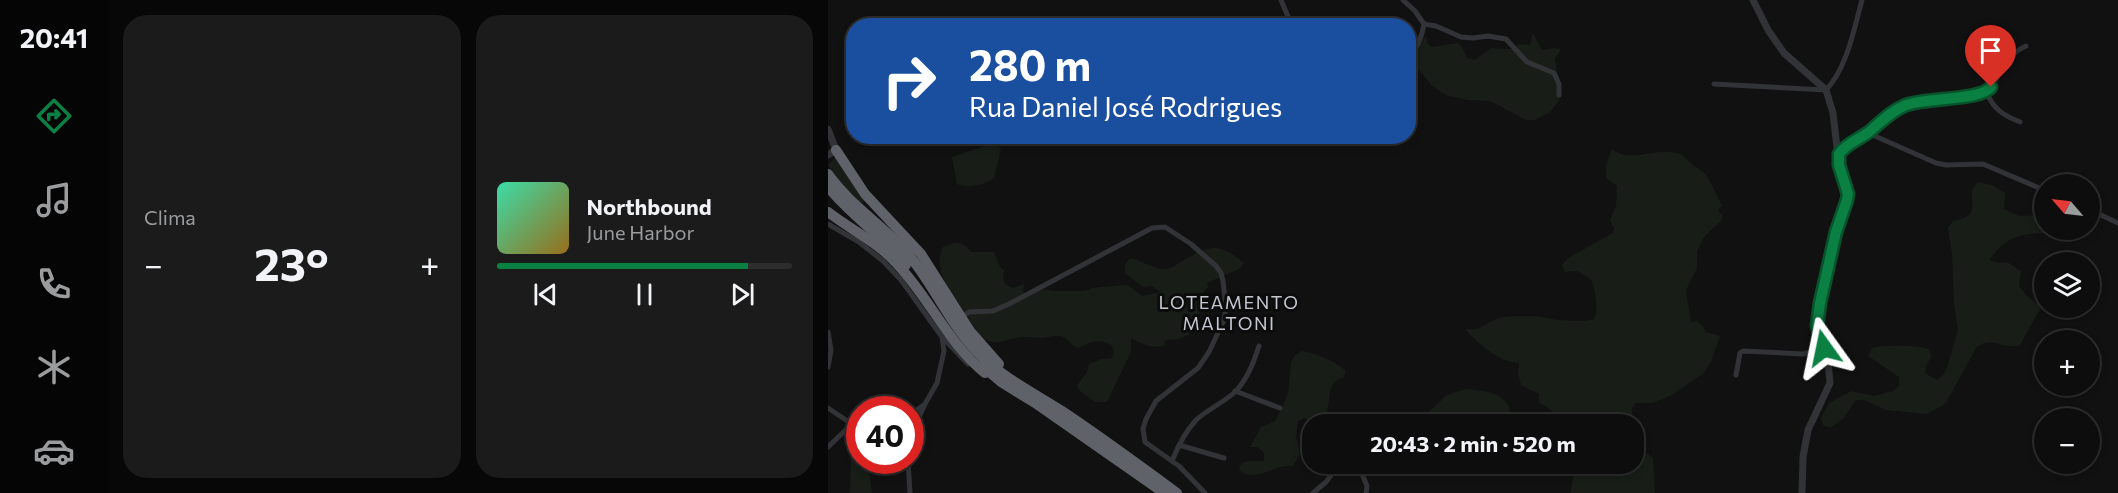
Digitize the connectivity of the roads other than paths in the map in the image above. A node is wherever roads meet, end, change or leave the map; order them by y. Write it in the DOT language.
graph roads {
  1 [pos="1403,0"];
  2 [pos="1753,0"];
  3 [pos="1862,0"];
  4 [pos="1283,1"];
  5 [pos="1289,18"];
  6 [pos="1424,24"];
  7 [pos="2026,46"];
  8 [pos="1416,48"];
  9 [pos="1714,84"];
  10 [pos="1826,90"];
  11 [pos="1987,92"];
  12 [pos="1559,95"];
  13 [pos="2020,122"];
  14 [pos="828,129"];
  15 [pos="1868,133"];
  16 [pos="832,152"];
  17 [pos="1839,154"];
  18 [pos="828,174"];
  19 [pos="2034,186"];
  20 [pos="828,187"];
  21 [pos="828,212"];
  22 [pos="2100,215"];
  23 [pos="2118,223"];
  24 [pos="828,224"];
  25 [pos="962,317"];
  26 [pos="828,332"];
  27 [pos="942,337"];
  28 [pos="1259,346"];
  29 [pos="1824,348"];
  30 [pos="828,367"];
  31 [pos="985,373"];
  32 [pos="1736,375"];
  33 [pos="1001,382"];
  34 [pos="1023,386"];
  35 [pos="1235,391"];
  36 [pos="925,404"];
  37 [pos="828,408"];
  38 [pos="1280,408"];
  39 [pos="846,420"];
  40 [pos="846,430"];
  41 [pos="1179,446"];
  42 [pos="828,447"];
  43 [pos="1224,458"];
  44 [pos="1172,461"];
  45 [pos="909,474"];
  46 [pos="1332,474"];
  47 [pos="1362,474"];
  48 [pos="910,493"];
  49 [pos="1164,493"];
  50 [pos="1177,493"];
  51 [pos="1205,493"];
  52 [pos="1313,493"];
  53 [pos="1366,493"];
  54 [pos="1802,493"];
  1 -- 6 [label="street"];
  2 -- 10 [label="street"];
  3 -- 10 [label="street"];
  4 -- 5 [label="street"];
  6 -- 8 [label="street"];
  6 -- 12 [label="street"];
  7 -- 11 [label="street"];
  9 -- 10 [label="street"];
  10 -- 17 [label="street"];
  11 -- 13 [label="street"];
  11 -- 15 [label="street"];
  14 -- 16 [label="street"];
  15 -- 17 [label="street"];
  15 -- 19 [label="street"];
  16 -- 25 [label="highway"];
  17 -- 29 [label="street"];
  18 -- 34 [label="highway"];
  20 -- 33 [label="highway"];
  21 -- 31 [label="highway"];
  22 -- 23 [label="street"];
  24 -- 27 [label="street"];
  25 -- 34 [label="highway"];
  25 -- 44 [label="street"];
  26 -- 30 [label="street"];
  27 -- 31 [label="street"];
  27 -- 36 [label="street"];
  28 -- 35 [label="street"];
  29 -- 32 [label="street"];
  29 -- 54 [label="street"];
  31 -- 33 [label="highway"];
  33 -- 49 [label="highway"];
  34 -- 50 [label="highway"];
  35 -- 38 [label="street"];
  35 -- 41 [label="street"];
  37 -- 39 [label="street"];
  40 -- 42 [label="street"];
  41 -- 43 [label="street"];
  41 -- 44 [label="street"];
  44 -- 51 [label="street"];
  45 -- 48 [label="street"];
  46 -- 52 [label="street"];
  47 -- 53 [label="street"];
}
